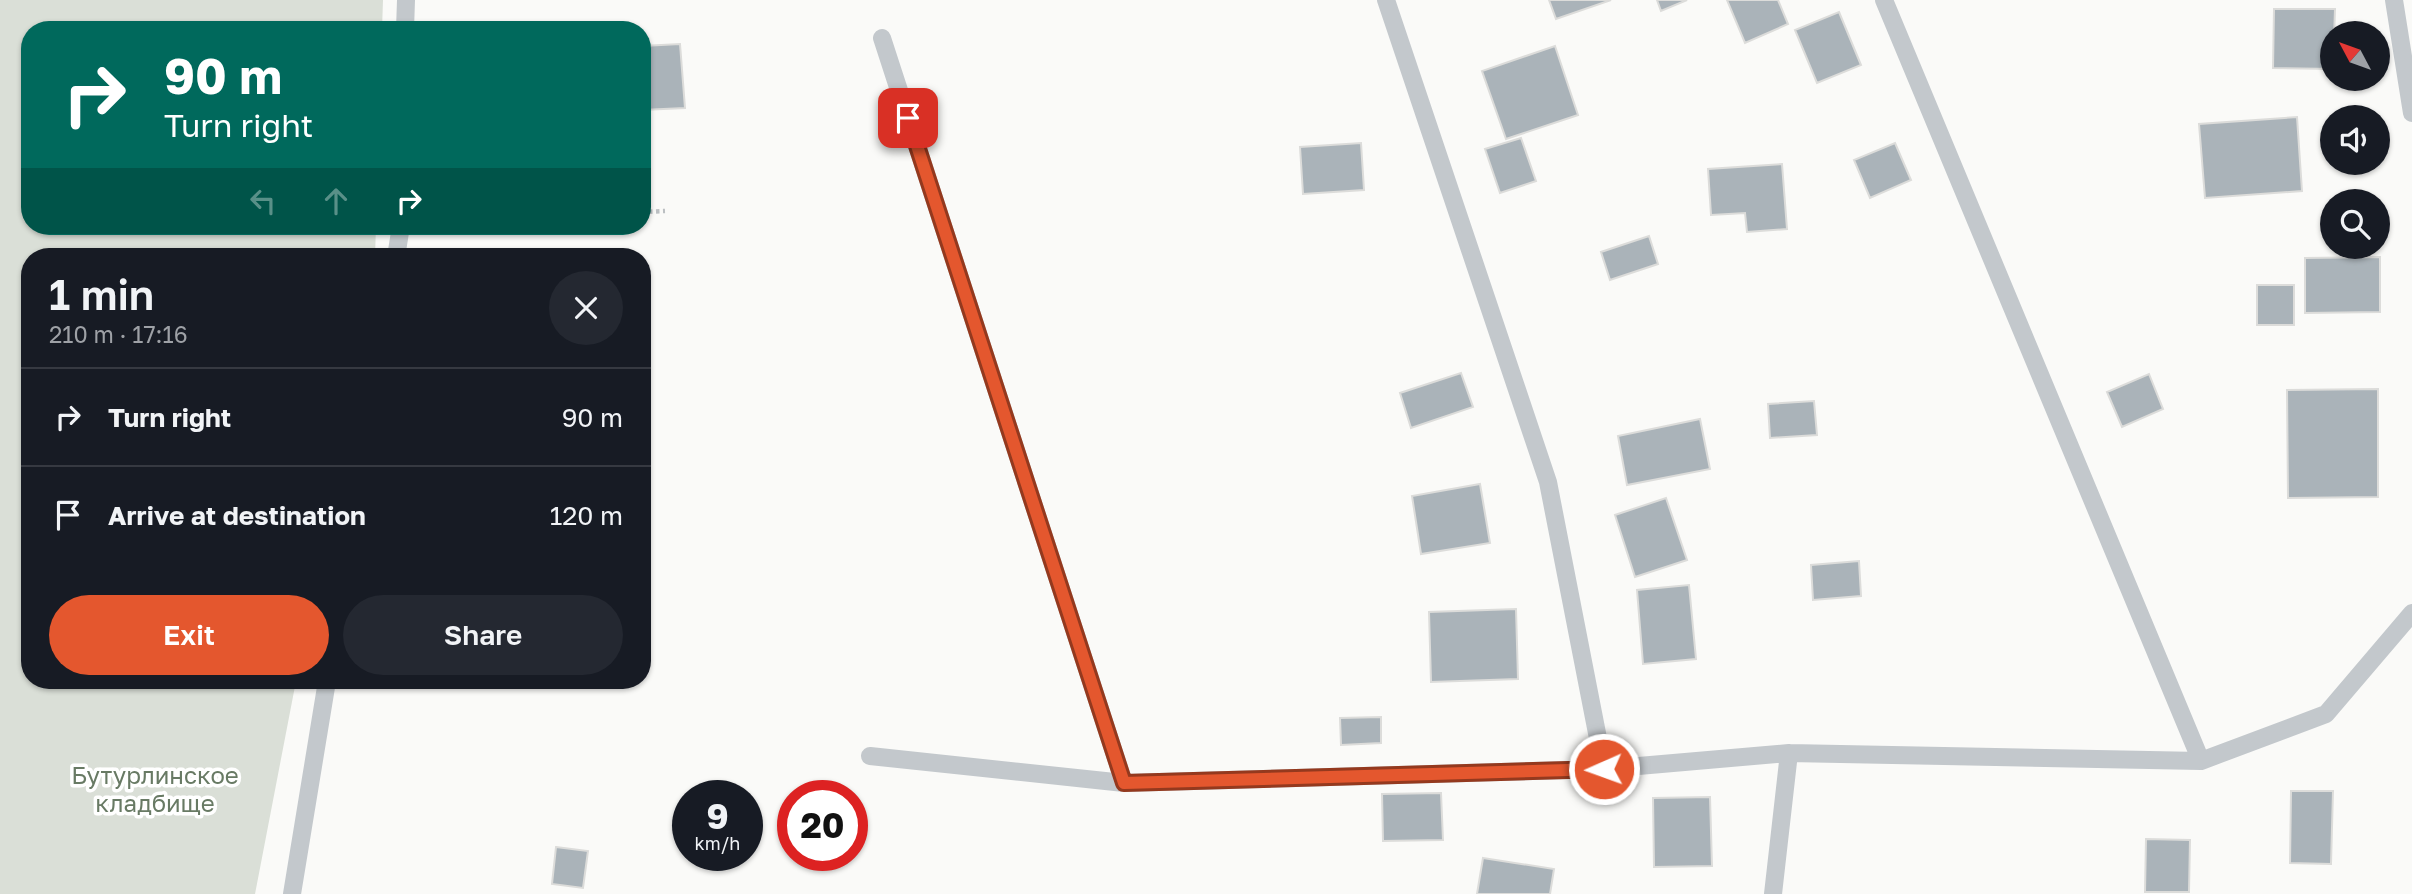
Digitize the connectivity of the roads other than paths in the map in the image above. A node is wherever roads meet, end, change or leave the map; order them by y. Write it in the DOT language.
graph roads {
  1 [pos="406,0"];
  2 [pos="1386,0"];
  3 [pos="1884,0"];
  4 [pos="2394,0"];
  5 [pos="405,21"];
  6 [pos="882,38"];
  7 [pos="2412,113"];
  8 [pos="2412,613"];
  9 [pos="326,689"];
  10 [pos="1789,753"];
  11 [pos="870,755"];
  12 [pos="2201,761"];
  13 [pos="1604,769"];
  14 [pos="1124,783"];
  15 [pos="292,894"];
  16 [pos="1773,894"];
  1 -- 5 [label="lane"];
  2 -- 13 [label="lane"];
  3 -- 12 [label="lane"];
  4 -- 7 [label="lane"];
  6 -- 14 [label="lane"];
  8 -- 12 [label="lane"];
  9 -- 15 [label="lane"];
  10 -- 12 [label="lane"];
  10 -- 13 [label="lane"];
  10 -- 16 [label="lane"];
  11 -- 14 [label="lane"];
  13 -- 14 [label="lane"];
}
